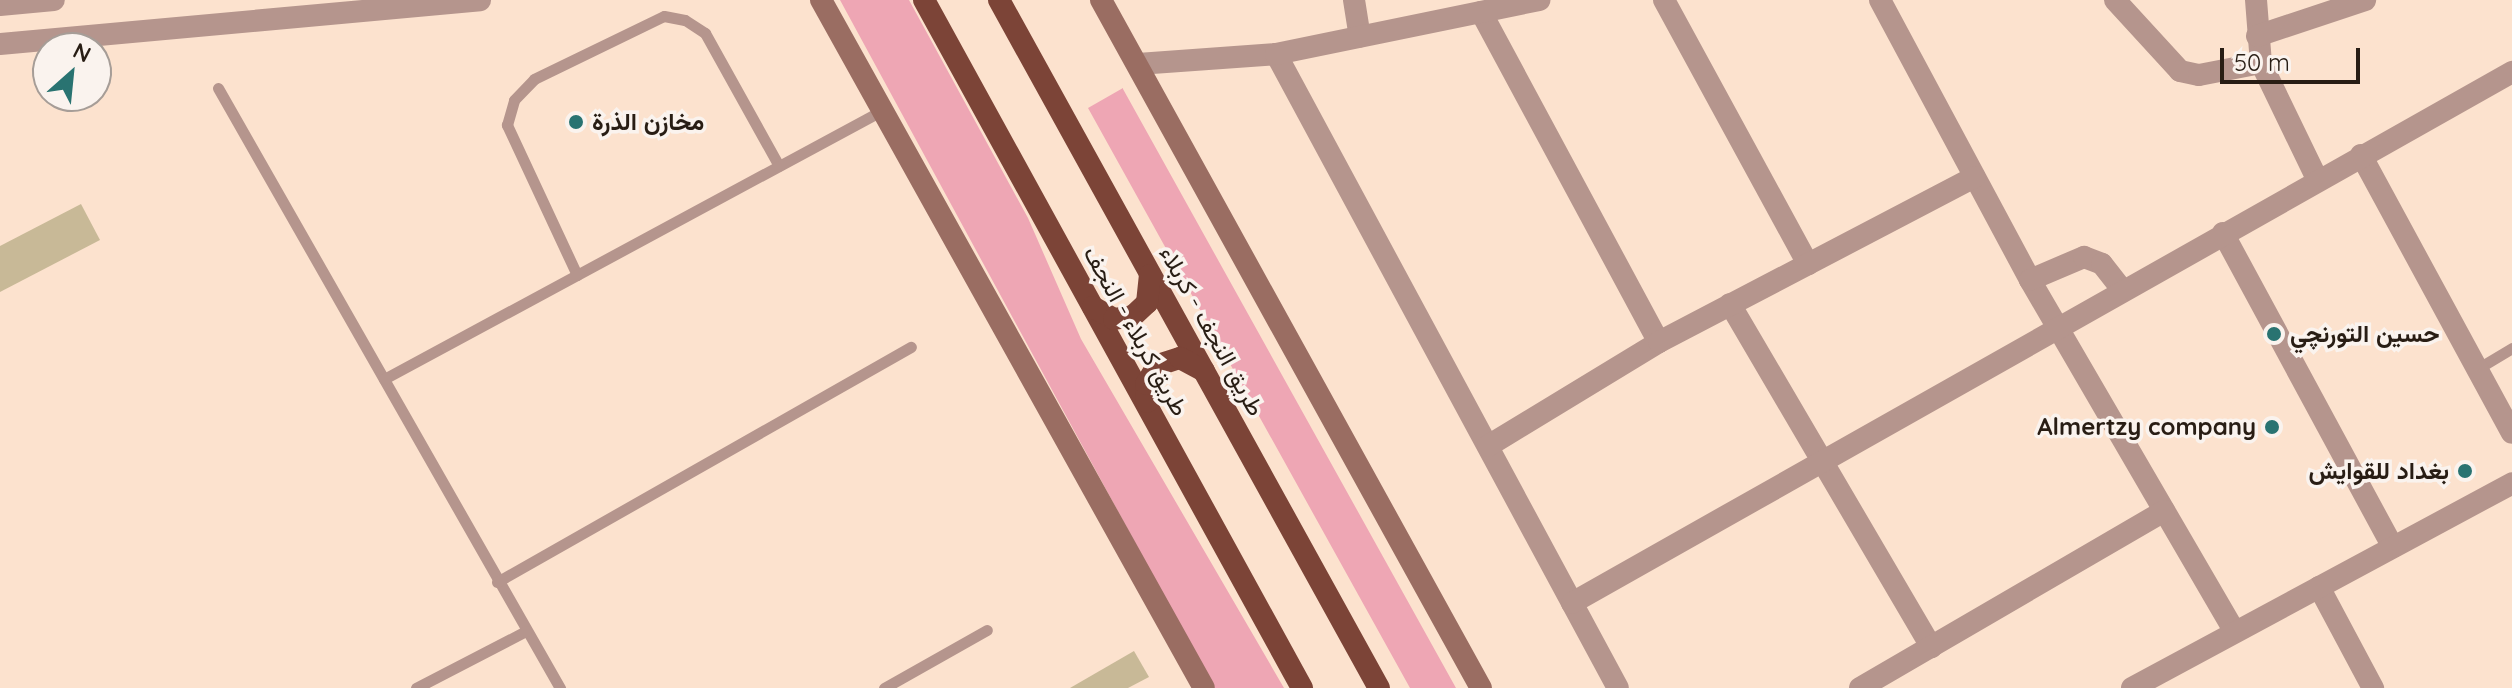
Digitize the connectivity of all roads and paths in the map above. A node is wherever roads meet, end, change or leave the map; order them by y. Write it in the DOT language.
graph roads {
  1 [pos="54,0"];
  2 [pos="480,0"];
  3 [pos="821,0"];
  4 [pos="924,0"];
  5 [pos="999,0"];
  6 [pos="1101,0"];
  7 [pos="1354,0"];
  8 [pos="1540,0"];
  9 [pos="1664,0"];
  10 [pos="1880,0"];
  11 [pos="2115,0"];
  12 [pos="2256,0"];
  13 [pos="2365,0"];
  14 [pos="2,3"];
  15 [pos="1481,12"];
  16 [pos="2257,36"];
  17 [pos="1360,37"];
  18 [pos="0,44"];
  19 [pos="1276,54"];
  20 [pos="2261,63"];
  21 [pos="1138,64"];
  22 [pos="2511,76"];
  23 [pos="218,88"];
  24 [pos="881,111"];
  25 [pos="2361,155"];
  26 [pos="779,166"];
  27 [pos="1975,177"];
  28 [pos="2317,179"];
  29 [pos="2223,233"];
  30 [pos="1808,264"];
  31 [pos="577,275"];
  32 [pos="1150,275"];
  33 [pos="2030,280"];
  34 [pos="2123,291"];
  35 [pos="1090,303"];
  36 [pos="1730,304"];
  37 [pos="2058,328"];
  38 [pos="1659,342"];
  39 [pos="911,347"];
  40 [pos="2512,348"];
  41 [pos="2477,369"];
  42 [pos="1208,375"];
  43 [pos="384,379"];
  44 [pos="1149,406"];
  45 [pos="2512,433"];
  46 [pos="1488,446"];
  47 [pos="1821,459"];
  48 [pos="2512,483"];
  49 [pos="2164,511"];
  50 [pos="2393,547"];
  51 [pos="497,582"];
  52 [pos="2319,587"];
  53 [pos="1572,603"];
  54 [pos="987,630"];
  55 [pos="526,631"];
  56 [pos="2235,632"];
  57 [pos="1931,647"];
  58 [pos="416,688"];
  59 [pos="560,688"];
  60 [pos="884,688"];
  61 [pos="1204,688"];
  62 [pos="1302,688"];
  63 [pos="1379,688"];
  64 [pos="1481,688"];
  65 [pos="1618,688"];
  66 [pos="1860,688"];
  67 [pos="2132,688"];
  68 [pos="2373,688"];
  1 -- 14 [label="street"];
  2 -- 18 [label="street"];
  3 -- 24 [label="main road"];
  4 -- 35 [label="highway, طريق كربلاء - النجف"];
  5 -- 32 [label="highway, طريق النجف - كربلاء"];
  6 -- 21 [label="main road"];
  7 -- 17 [label="street"];
  8 -- 15 [label="street"];
  9 -- 30 [label="street"];
  10 -- 27 [label="street"];
  11 -- 20 [label="street"];
  12 -- 16 [label="street"];
  13 -- 16 [label="street"];
  15 -- 17 [label="street"];
  15 -- 38 [label="street"];
  16 -- 20 [label="street"];
  17 -- 19 [label="street"];
  19 -- 21 [label="street"];
  19 -- 46 [label="street"];
  20 -- 28 [label="street"];
  21 -- 64 [label="main road"];
  22 -- 25 [label="street"];
  23 -- 43 [label="lane"];
  24 -- 26 [label="lane"];
  24 -- 61 [label="main road"];
  25 -- 28 [label="street"];
  25 -- 41 [label="street"];
  26 -- 31 [label="lane"];
  26 -- 31 [label="lane"];
  27 -- 30 [label="street"];
  27 -- 33 [label="street"];
  28 -- 29 [label="street"];
  29 -- 34 [label="street"];
  29 -- 50 [label="street"];
  30 -- 36 [label="street"];
  31 -- 43 [label="lane"];
  32 -- 35 [label="highway"];
  32 -- 42 [label="highway, طريق النجف - كربلاء"];
  33 -- 34 [label="street"];
  33 -- 37 [label="street"];
  34 -- 37 [label="street"];
  35 -- 44 [label="highway, طريق كربلاء - النجف"];
  36 -- 38 [label="street"];
  36 -- 47 [label="street"];
  37 -- 47 [label="street"];
  37 -- 49 [label="street"];
  38 -- 46 [label="street"];
  39 -- 51 [label="lane"];
  40 -- 41 [label="lane"];
  41 -- 45 [label="street"];
  42 -- 44 [label="highway"];
  42 -- 63 [label="highway, طريق النجف - كربلاء"];
  43 -- 51 [label="lane"];
  44 -- 62 [label="highway, طريق كربلاء - النجف"];
  46 -- 53 [label="street"];
  47 -- 53 [label="street"];
  47 -- 57 [label="street"];
  48 -- 50 [label="street"];
  49 -- 56 [label="street"];
  49 -- 57 [label="street"];
  50 -- 52 [label="street"];
  51 -- 55 [label="lane"];
  52 -- 56 [label="street"];
  52 -- 68 [label="street"];
  53 -- 65 [label="street"];
  54 -- 60 [label="lane"];
  55 -- 58 [label="lane"];
  55 -- 59 [label="lane"];
  56 -- 67 [label="street"];
  57 -- 66 [label="street"];
}
